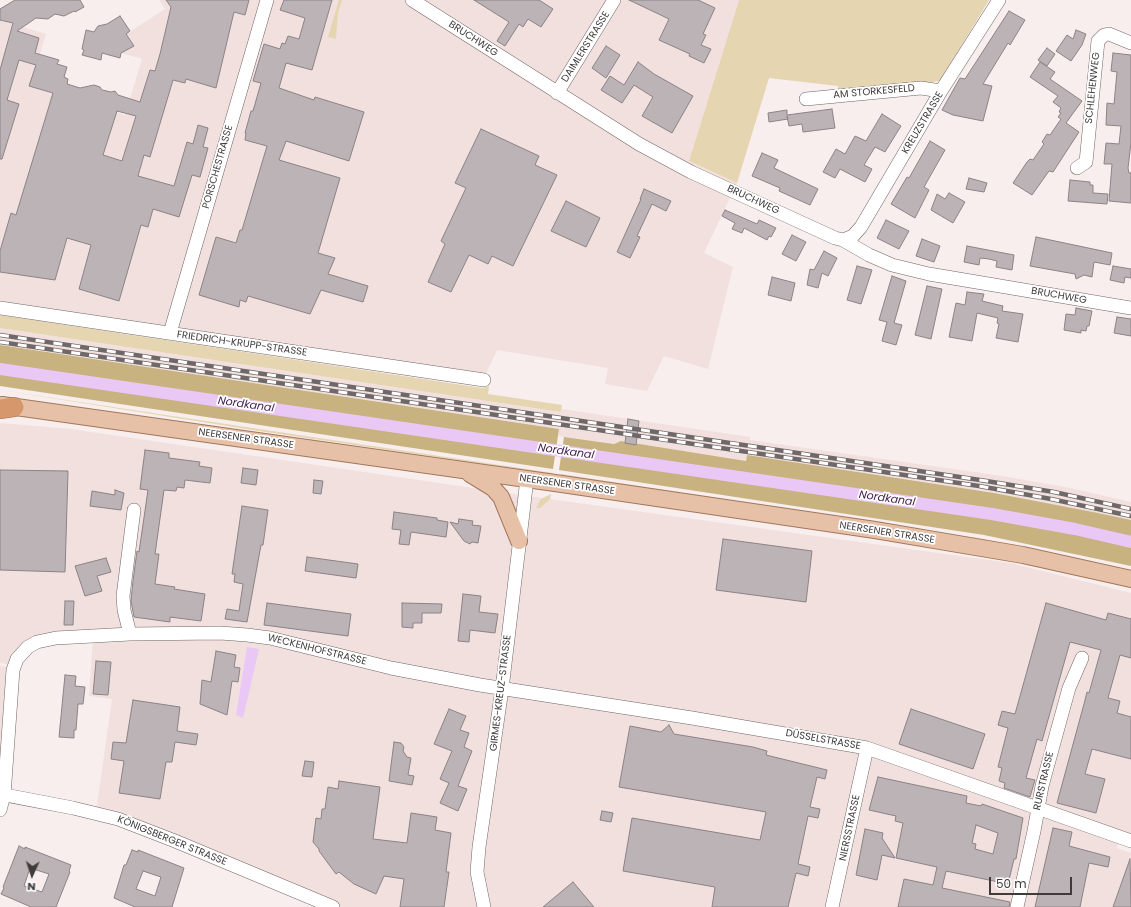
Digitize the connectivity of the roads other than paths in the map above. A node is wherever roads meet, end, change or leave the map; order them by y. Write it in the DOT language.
graph roads {
  1 [pos="267,0"];
  2 [pos="412,0"];
  3 [pos="614,0"];
  4 [pos="999,0"];
  5 [pos="1131,43"];
  6 [pos="941,91"];
  7 [pos="557,93"];
  8 [pos="806,99"];
  9 [pos="1077,168"];
  10 [pos="843,240"];
  11 [pos="0,308"];
  12 [pos="1131,308"];
  13 [pos="170,333"];
  14 [pos="484,380"];
  15 [pos="4,407"];
  16 [pos="461,470"];
  17 [pos="527,479"];
  18 [pos="134,510"];
  19 [pos="519,541"];
  20 [pos="1131,579"];
  21 [pos="130,634"];
  22 [pos="1082,658"];
  23 [pos="502,689"];
  24 [pos="867,748"];
  25 [pos="2,795"];
  26 [pos="1037,809"];
  27 [pos="0,810"];
  28 [pos="1131,841"];
  29 [pos="333,907"];
  30 [pos="484,907"];
  31 [pos="832,907"];
  32 [pos="1017,907"];
  1 -- 13 [label="street, PORSCHESTRASSE"];
  2 -- 7 [label="street, BRUCHWEG"];
  3 -- 7 [label="street, DAIMLERSTRASSE"];
  4 -- 6 [label="street, KREUZSTRASSE"];
  5 -- 9 [label="street, SCHLEHENWEG"];
  6 -- 8 [label="street, AM STORKESFELD"];
  6 -- 10 [label="street, KREUZSTRASSE"];
  7 -- 10 [label="street, BRUCHWEG"];
  10 -- 12 [label="street, BRUCHWEG"];
  11 -- 13 [label="street, FRIEDRICH-KRUPP-STRASSE"];
  13 -- 14 [label="street, FRIEDRICH-KRUPP-STRASSE"];
  15 -- 16 [label="main road, NEERSENER STRASSE"];
  16 -- 17 [label="main road, NEERSENER STRASSE"];
  16 -- 19 [label="main road"];
  17 -- 19 [label="street, GIRMES-KREUZ-STRASSE"];
  17 -- 20 [label="main road, NEERSENER STRASSE"];
  18 -- 21 [label="street"];
  19 -- 23 [label="street, GIRMES-KREUZ-STRASSE"];
  21 -- 23 [label="street, WECKENHOFSTRASSE"];
  21 -- 25 [label="street, WECKENHOFSTRASSE"];
  22 -- 26 [label="street, RURSTRASSE"];
  23 -- 24 [label="street, DÜSSELSTRASSE"];
  23 -- 30 [label="street, GIRMES-KREUZ-STRASSE"];
  24 -- 26 [label="street, DÜSSELSTRASSE"];
  24 -- 31 [label="street, NIERSSTRASSE"];
  25 -- 27 [label="street"];
  25 -- 29 [label="street, KÖNIGSBERGER STRASSE"];
  26 -- 28 [label="street, DÜSSELSTRASSE"];
  26 -- 32 [label="street, RURSTRASSE"];
}
